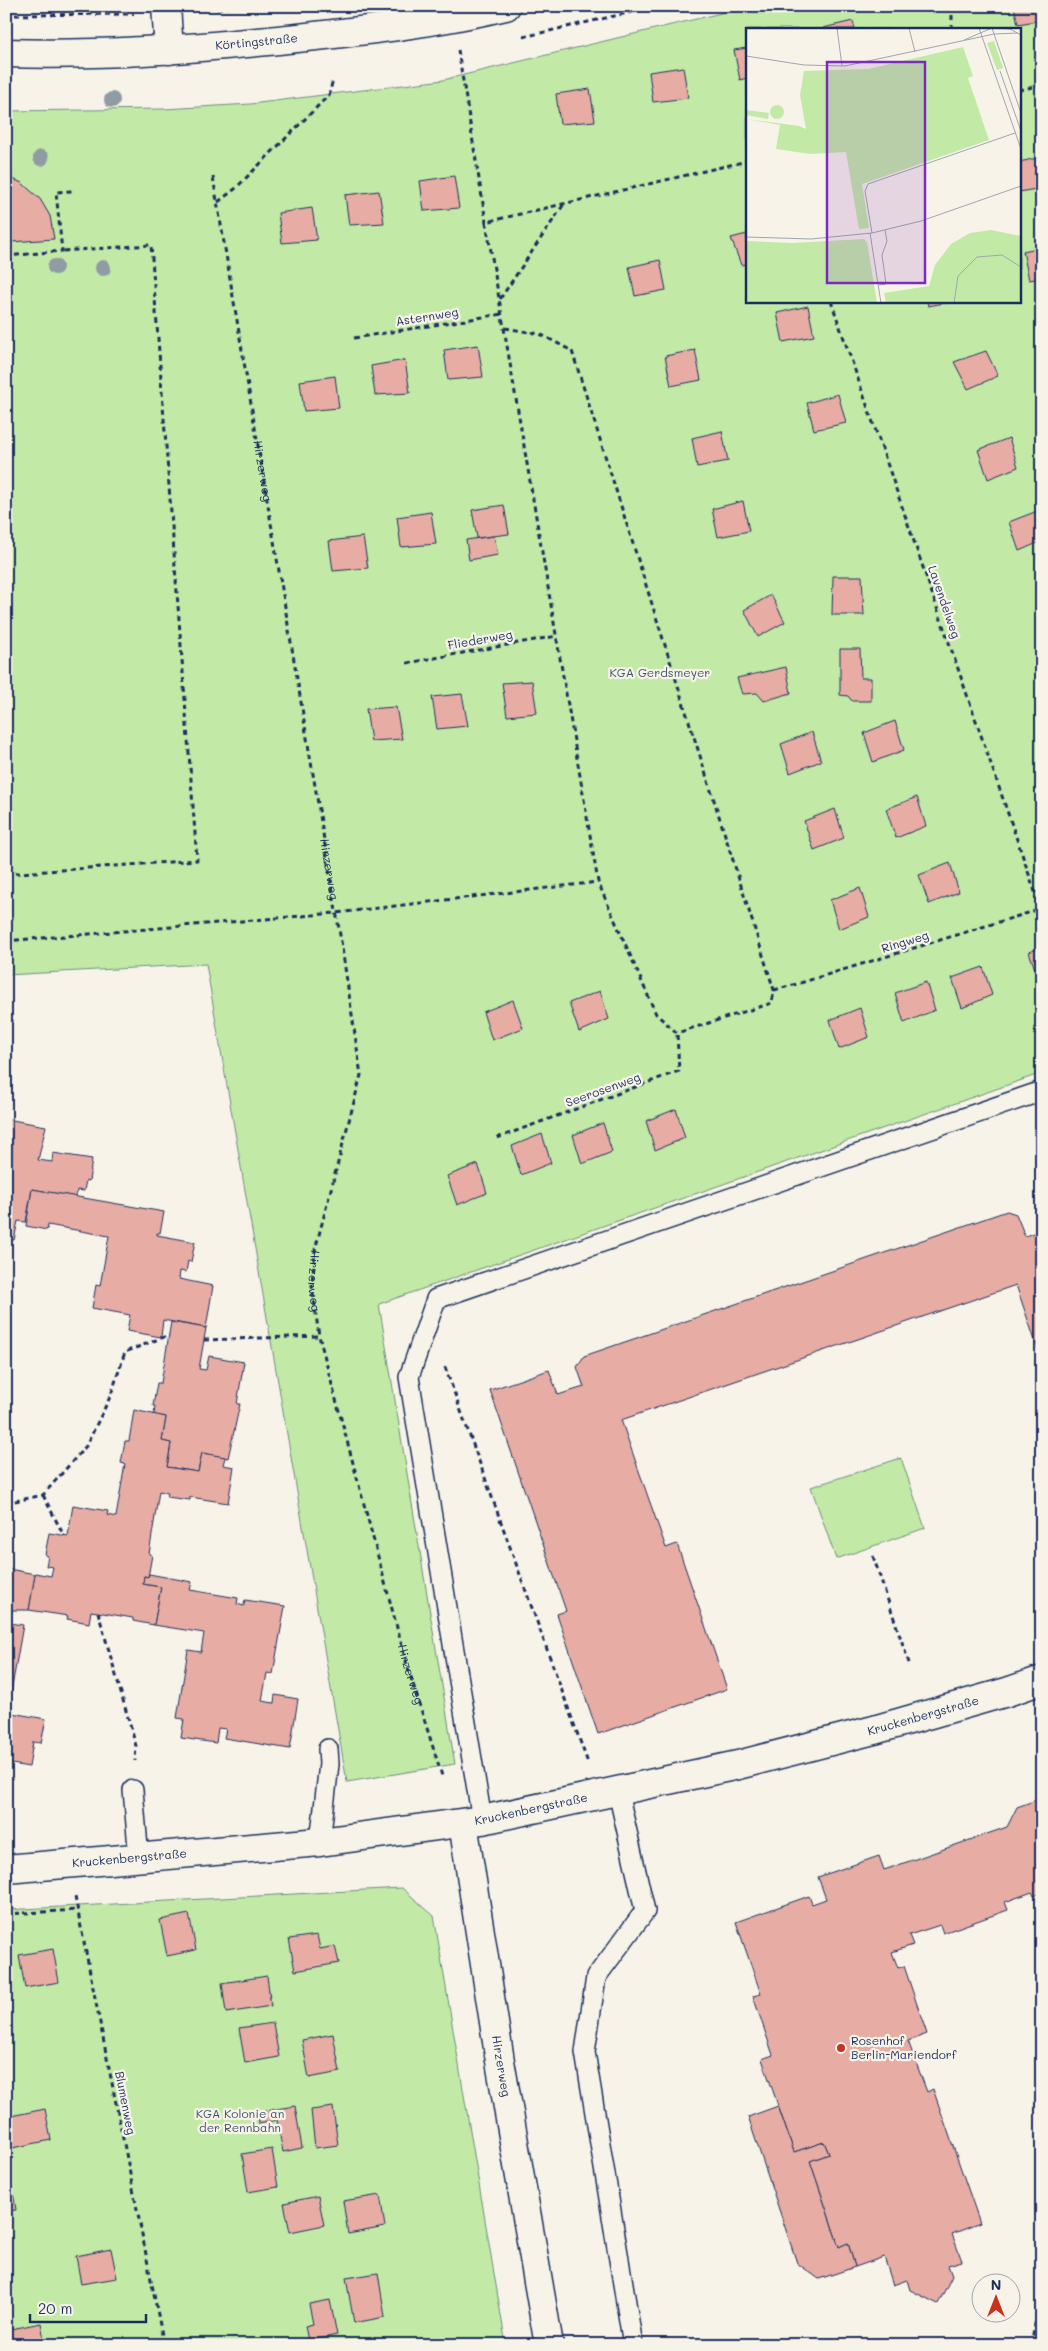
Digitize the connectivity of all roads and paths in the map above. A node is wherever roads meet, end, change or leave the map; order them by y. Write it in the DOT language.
graph roads {
  1 [pos="166,6"];
  2 [pos="506,6"];
  3 [pos="952,6"];
  4 [pos="139,14"];
  5 [pos="6,15"];
  6 [pos="952,28"];
  7 [pos="169,50"];
  8 [pos="458,50"];
  9 [pos="6,53"];
  10 [pos="334,79"];
  11 [pos="1042,85"];
  12 [pos="1020,90"];
  13 [pos="746,161"];
  14 [pos="214,177"];
  15 [pos="72,191"];
  16 [pos="218,202"];
  17 [pos="564,204"];
  18 [pos="486,222"];
  19 [pos="62,250"];
  20 [pos="6,256"];
  21 [pos="500,299"];
  22 [pos="831,302"];
  23 [pos="502,314"];
  24 [pos="505,328"];
  25 [pos="354,338"];
  26 [pos="557,636"];
  27 [pos="407,663"];
  28 [pos="6,874"];
  29 [pos="598,882"];
  30 [pos="1041,909"];
  31 [pos="336,913"];
  32 [pos="6,941"];
  33 [pos="774,990"];
  34 [pos="677,1033"];
  35 [pos="1042,1091"];
  36 [pos="497,1138"];
  37 [pos="169,1335"];
  38 [pos="319,1336"];
  39 [pos="204,1340"];
  40 [pos="443,1361"];
  41 [pos="44,1494"];
  42 [pos="6,1503"];
  43 [pos="64,1536"];
  44 [pos="873,1556"];
  45 [pos="98,1612"];
  46 [pos="910,1666"];
  47 [pos="1042,1680"];
  48 [pos="328,1749"];
  49 [pos="133,1790"];
  50 [pos="607,1794"];
  51 [pos="472,1821"];
  52 [pos="320,1842"];
  53 [pos="139,1858"];
  54 [pos="68,1865"];
  55 [pos="6,1869"];
  56 [pos="78,1910"];
  57 [pos="6,1914"];
  58 [pos="1042,2289"];
  59 [pos="164,2345"];
  60 [pos="549,2345"];
  61 [pos="632,2345"];
  62 [pos="1031,2345"];
  1 -- 7 [label="street"];
  2 -- 7 [label="street, Körtingstraße"];
  3 -- 6 [label="path"];
  4 -- 5 [label="path"];
  7 -- 9 [label="street, Körtingstraße"];
  8 -- 18 [label="path"];
  10 -- 16 [label="path"];
  11 -- 12 [label="path"];
  13 -- 17 [label="path"];
  14 -- 16 [label="path, Hirzerweg"];
  15 -- 19 [label="path"];
  16 -- 31 [label="path, Hirzerweg"];
  17 -- 18 [label="path"];
  17 -- 21 [label="path"];
  18 -- 21 [label="path"];
  19 -- 20 [label="path"];
  19 -- 28 [label="path"];
  21 -- 23 [label="path"];
  22 -- 30 [label="path, Lavendelweg"];
  23 -- 24 [label="path"];
  23 -- 25 [label="path, Asternweg"];
  24 -- 26 [label="path"];
  24 -- 33 [label="path"];
  26 -- 27 [label="path, Fliederweg"];
  26 -- 29 [label="path"];
  29 -- 31 [label="path"];
  29 -- 34 [label="path"];
  30 -- 33 [label="path, Ringweg"];
  31 -- 32 [label="path"];
  31 -- 38 [label="path, Hirzerweg"];
  33 -- 34 [label="path"];
  34 -- 36 [label="path, Seerosenweg"];
  35 -- 51 [label="lane"];
  37 -- 41 [label="path"];
  38 -- 39 [label="path"];
  38 -- 51 [label="path, Hirzerweg"];
  40 -- 50 [label="path"];
  41 -- 42 [label="path"];
  41 -- 43 [label="path"];
  44 -- 46 [label="path"];
  45 -- 49 [label="path"];
  47 -- 50 [label="street, Kruckenbergstraße"];
  48 -- 52 [label="lane"];
  49 -- 53 [label="lane"];
  50 -- 51 [label="street, Kruckenbergstraße"];
  50 -- 61 [label="lane"];
  51 -- 52 [label="street, Kruckenbergstraße"];
  51 -- 60 [label="street, Hirzerweg"];
  52 -- 53 [label="street, Kruckenbergstraße"];
  53 -- 54 [label="street, Kruckenbergstraße"];
  54 -- 55 [label="street, Kruckenbergstraße"];
  54 -- 56 [label="path, Blumenweg"];
  56 -- 57 [label="path"];
  56 -- 59 [label="path, Blumenweg"];
  58 -- 62 [label="path"];
}
